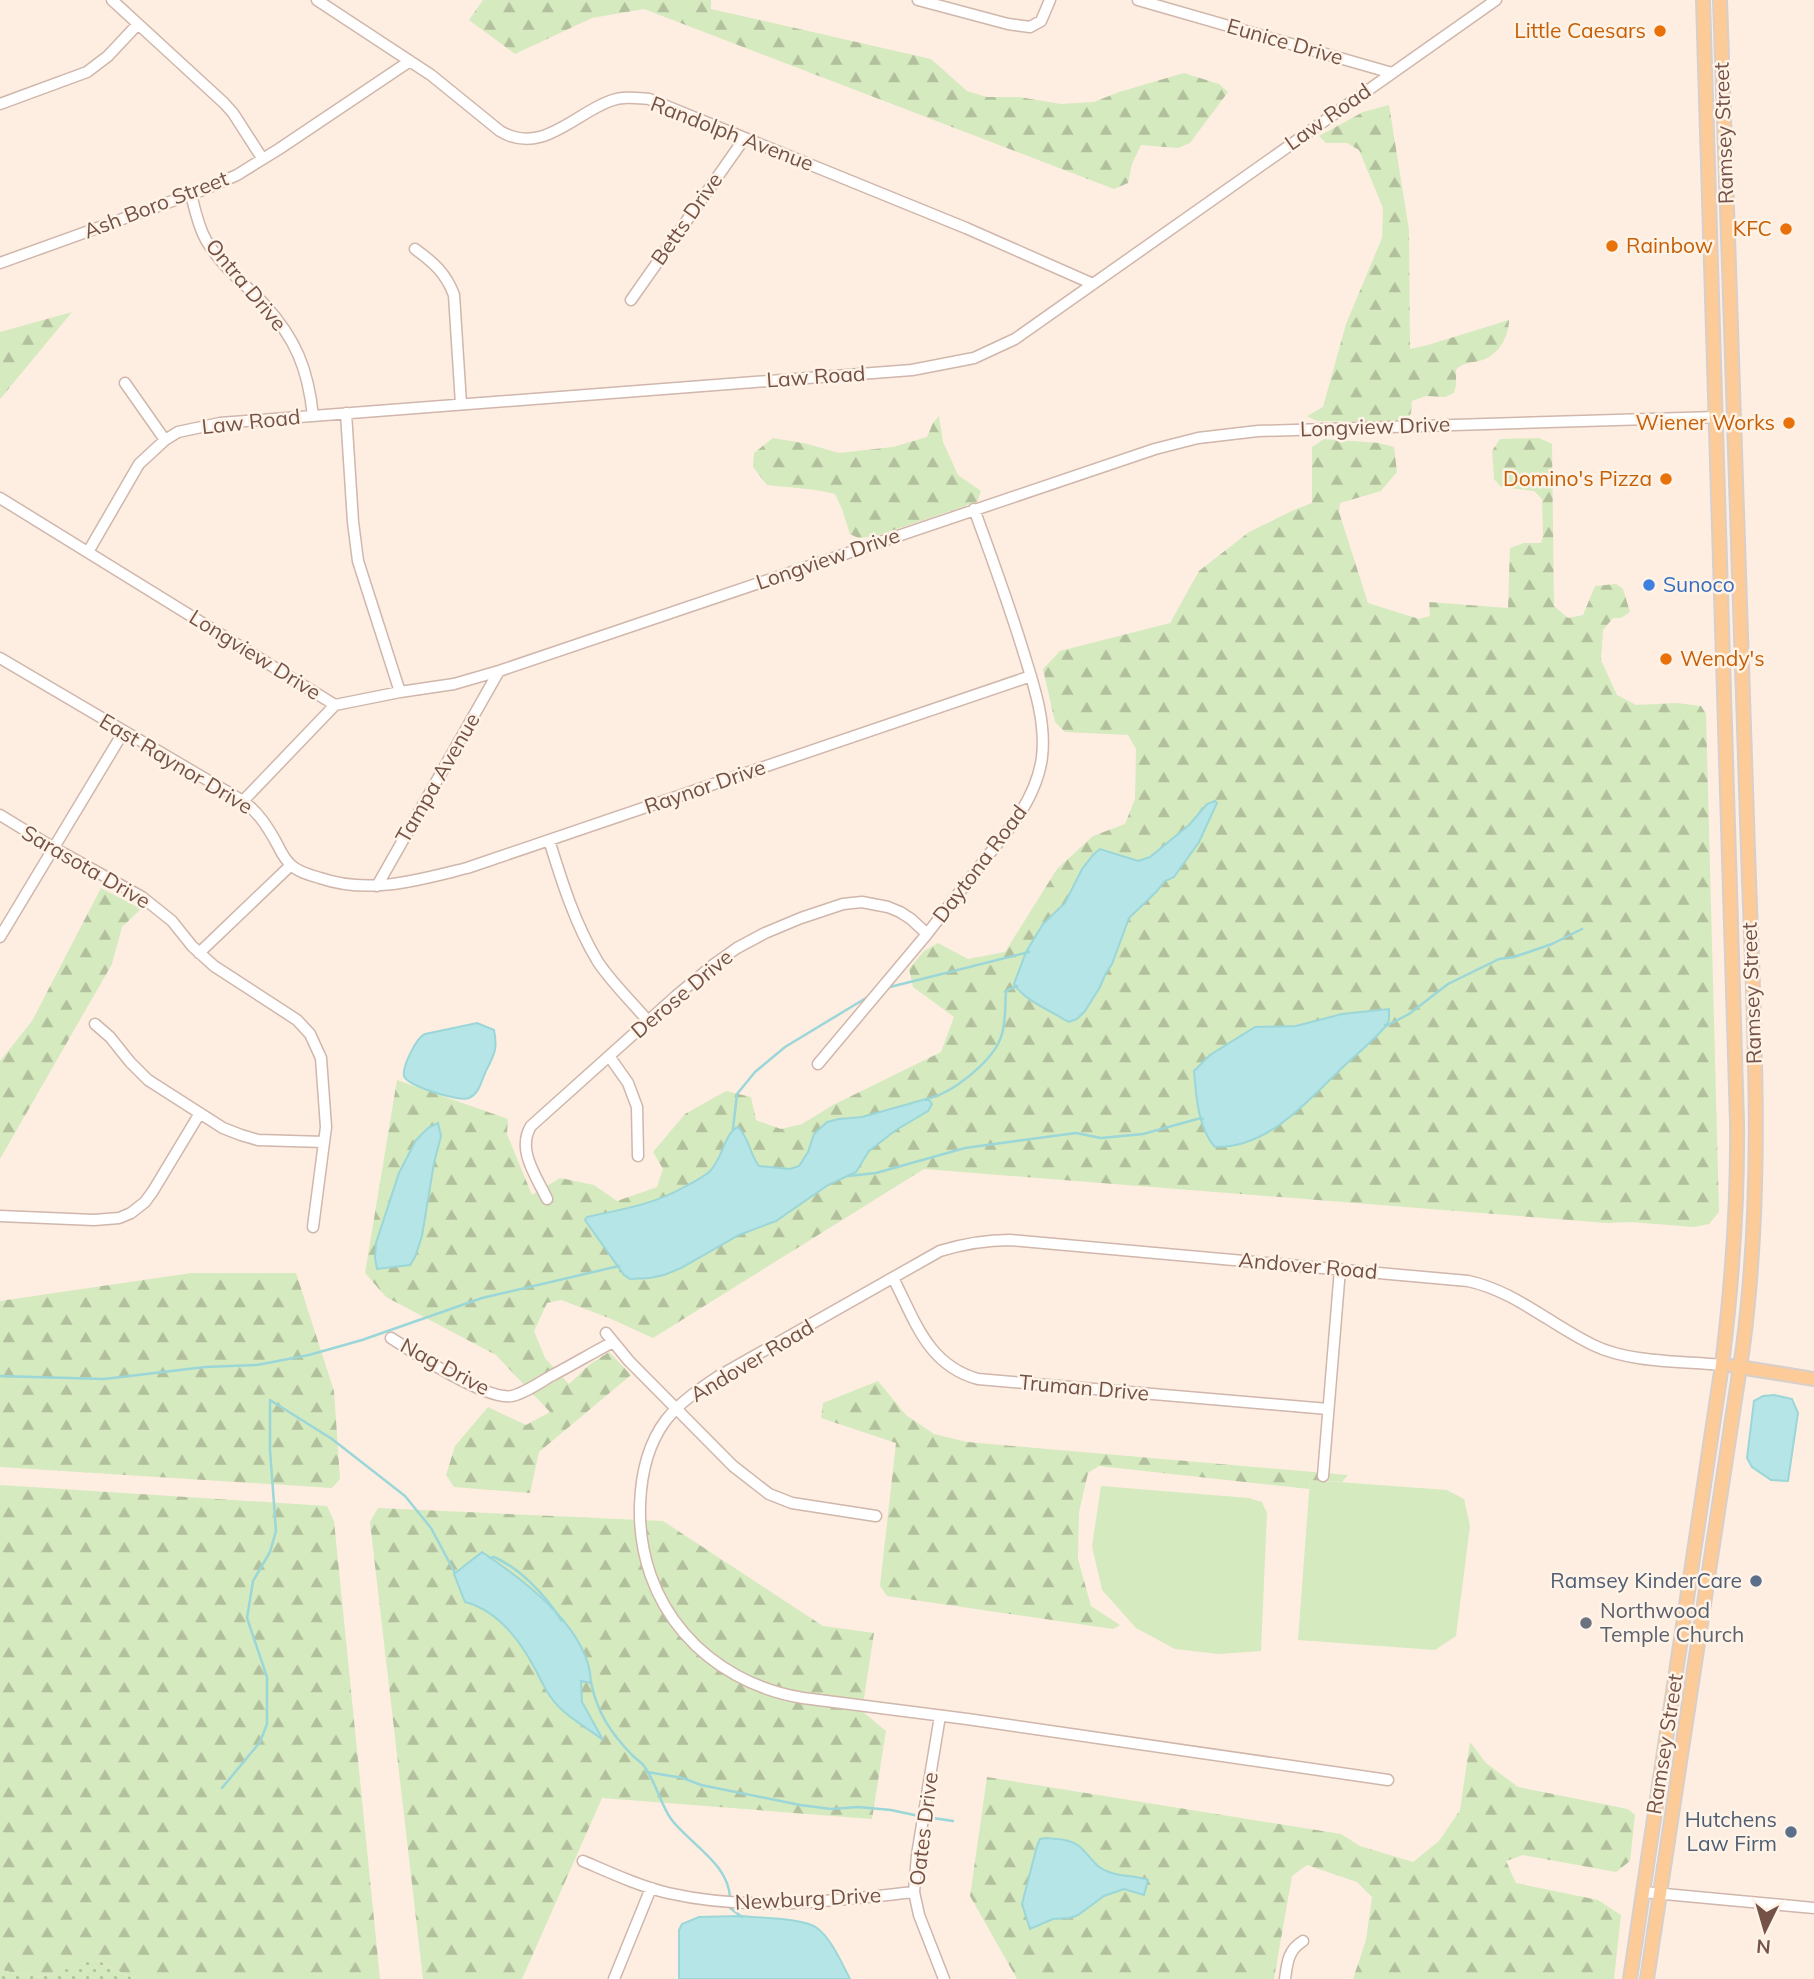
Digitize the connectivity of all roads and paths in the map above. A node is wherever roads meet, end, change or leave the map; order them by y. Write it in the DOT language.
graph roads {
  1 [pos="112,0"];
  2 [pos="317,0"];
  3 [pos="918,0"];
  4 [pos="1050,0"];
  5 [pos="1138,0"];
  6 [pos="1496,0"];
  7 [pos="1703,0"];
  8 [pos="1720,0"];
  9 [pos="138,24"];
  10 [pos="410,61"];
  11 [pos="1392,73"];
  12 [pos="0,104"];
  13 [pos="744,139"];
  14 [pos="262,158"];
  15 [pos="191,194"];
  16 [pos="415,249"];
  17 [pos="0,263"];
  18 [pos="1093,284"];
  19 [pos="631,300"];
  20 [pos="125,383"];
  21 [pos="461,404"];
  22 [pos="346,413"];
  23 [pos="313,416"];
  24 [pos="1716,417"];
  25 [pos="165,440"];
  26 [pos="0,498"];
  27 [pos="974,509"];
  28 [pos="88,552"];
  29 [pos="1742,645"];
  30 [pos="1723,655"];
  31 [pos="0,658"];
  32 [pos="1742,661"];
  33 [pos="499,671"];
  34 [pos="1031,676"];
  35 [pos="400,692"];
  36 [pos="335,705"];
  37 [pos="124,731"];
  38 [pos="243,801"];
  39 [pos="0,816"];
  40 [pos="549,840"];
  41 [pos="54,848"];
  42 [pos="291,865"];
  43 [pos="377,886"];
  44 [pos="927,934"];
  45 [pos="0,937"];
  46 [pos="200,953"];
  47 [pos="1733,996"];
  48 [pos="1752,996"];
  49 [pos="648,1021"];
  50 [pos="95,1024"];
  51 [pos="609,1056"];
  52 [pos="818,1064"];
  53 [pos="200,1113"];
  54 [pos="324,1142"];
  55 [pos="638,1156"];
  56 [pos="547,1199"];
  57 [pos="0,1216"];
  58 [pos="313,1227"];
  59 [pos="1340,1269"];
  60 [pos="893,1278"];
  61 [pos="391,1338"];
  62 [pos="1722,1365"];
  63 [pos="1740,1367"];
  64 [pos="1814,1380"];
  65 [pos="676,1409"];
  66 [pos="1328,1409"];
  67 [pos="1322,1476"];
  68 [pos="876,1516"];
  69 [pos="940,1716"];
  70 [pos="1388,1780"];
  71 [pos="583,1861"];
  72 [pos="651,1888"];
  73 [pos="914,1892"];
  74 [pos="1643,1892"];
  75 [pos="1660,1893"];
  76 [pos="1814,1908"];
  77 [pos="1303,1941"];
  78 [pos="614,1979"];
  79 [pos="944,1979"];
  80 [pos="1285,1979"];
  81 [pos="1630,1979"];
  82 [pos="1647,1979"];
  1 -- 9 [label="street"];
  2 -- 10 [label="street, Randolph Avenue"];
  3 -- 4 [label="street"];
  5 -- 11 [label="street, Eunice Drive"];
  6 -- 11 [label="street, Law Road"];
  7 -- 24 [label="main road, Ramsey Street"];
  8 -- 29 [label="main road, Ramsey Street"];
  9 -- 12 [label="street"];
  9 -- 14 [label="street"];
  10 -- 13 [label="street, Randolph Avenue"];
  10 -- 14 [label="street, Ash Boro Street"];
  11 -- 18 [label="street, Law Road"];
  13 -- 18 [label="street, Randolph Avenue"];
  13 -- 19 [label="street, Betts Drive"];
  14 -- 15 [label="street, Ash Boro Street"];
  15 -- 17 [label="street, Ash Boro Street"];
  15 -- 23 [label="street, Ontra Drive"];
  16 -- 21 [label="street"];
  18 -- 21 [label="street, Law Road"];
  20 -- 25 [label="street"];
  21 -- 22 [label="street, Law Road"];
  22 -- 23 [label="street, Law Road"];
  22 -- 35 [label="street"];
  23 -- 25 [label="street, Law Road"];
  24 -- 27 [label="street, Longview Drive"];
  24 -- 30 [label="main road, Ramsey Street"];
  25 -- 28 [label="street, Law Road"];
  26 -- 28 [label="street, Longview Drive"];
  27 -- 33 [label="street, Longview Drive"];
  27 -- 34 [label="street, Daytona Road"];
  28 -- 36 [label="street, Longview Drive"];
  29 -- 30 [label="main road"];
  29 -- 32 [label="main road, Ramsey Street"];
  30 -- 32 [label="main road"];
  30 -- 47 [label="main road, Ramsey Street"];
  31 -- 37 [label="street, East Raynor Drive"];
  32 -- 48 [label="main road, Ramsey Street"];
  33 -- 35 [label="street, Longview Drive"];
  33 -- 43 [label="street, Tampa Avenue"];
  34 -- 40 [label="street, Raynor Drive"];
  34 -- 44 [label="street, Daytona Road"];
  35 -- 36 [label="street, Longview Drive"];
  36 -- 38 [label="street"];
  37 -- 38 [label="street, East Raynor Drive"];
  37 -- 41 [label="street"];
  38 -- 42 [label="street, East Raynor Drive"];
  39 -- 41 [label="street, Sarasota Drive"];
  40 -- 43 [label="street, Raynor Drive"];
  40 -- 49 [label="street"];
  41 -- 45 [label="street"];
  41 -- 46 [label="street, Sarasota Drive"];
  42 -- 43 [label="street"];
  42 -- 46 [label="street"];
  44 -- 49 [label="street, Derose Drive"];
  44 -- 52 [label="street, Daytona Road"];
  46 -- 54 [label="street, Sarasota Drive"];
  47 -- 48 [label="main road"];
  47 -- 62 [label="main road, Ramsey Street"];
  48 -- 63 [label="main road, Ramsey Street"];
  49 -- 51 [label="street, Derose Drive"];
  50 -- 53 [label="street"];
  51 -- 55 [label="street"];
  51 -- 56 [label="street, Derose Drive"];
  53 -- 54 [label="street"];
  53 -- 57 [label="street"];
  54 -- 58 [label="street, Sarasota Drive"];
  59 -- 60 [label="street, Andover Road"];
  59 -- 62 [label="street, Andover Road"];
  59 -- 66 [label="street"];
  60 -- 65 [label="street, Andover Road"];
  60 -- 66 [label="street, Truman Drive"];
  61 -- 65 [label="street, Nag Drive"];
  62 -- 63 [label="main road"];
  62 -- 74 [label="main road, Ramsey Street"];
  63 -- 64 [label="main road"];
  63 -- 75 [label="main road, Ramsey Street"];
  65 -- 68 [label="street"];
  65 -- 69 [label="street, Andover Road"];
  66 -- 67 [label="street"];
  69 -- 70 [label="street, Andover Road"];
  69 -- 73 [label="street, Oates Drive"];
  71 -- 72 [label="street, Newburg Drive"];
  72 -- 73 [label="street, Newburg Drive"];
  72 -- 78 [label="street"];
  73 -- 79 [label="street, Oates Drive"];
  74 -- 75 [label="street"];
  74 -- 81 [label="main road, Ramsey Street"];
  75 -- 76 [label="street"];
  75 -- 82 [label="main road, Ramsey Street"];
  77 -- 80 [label="street"];
}
